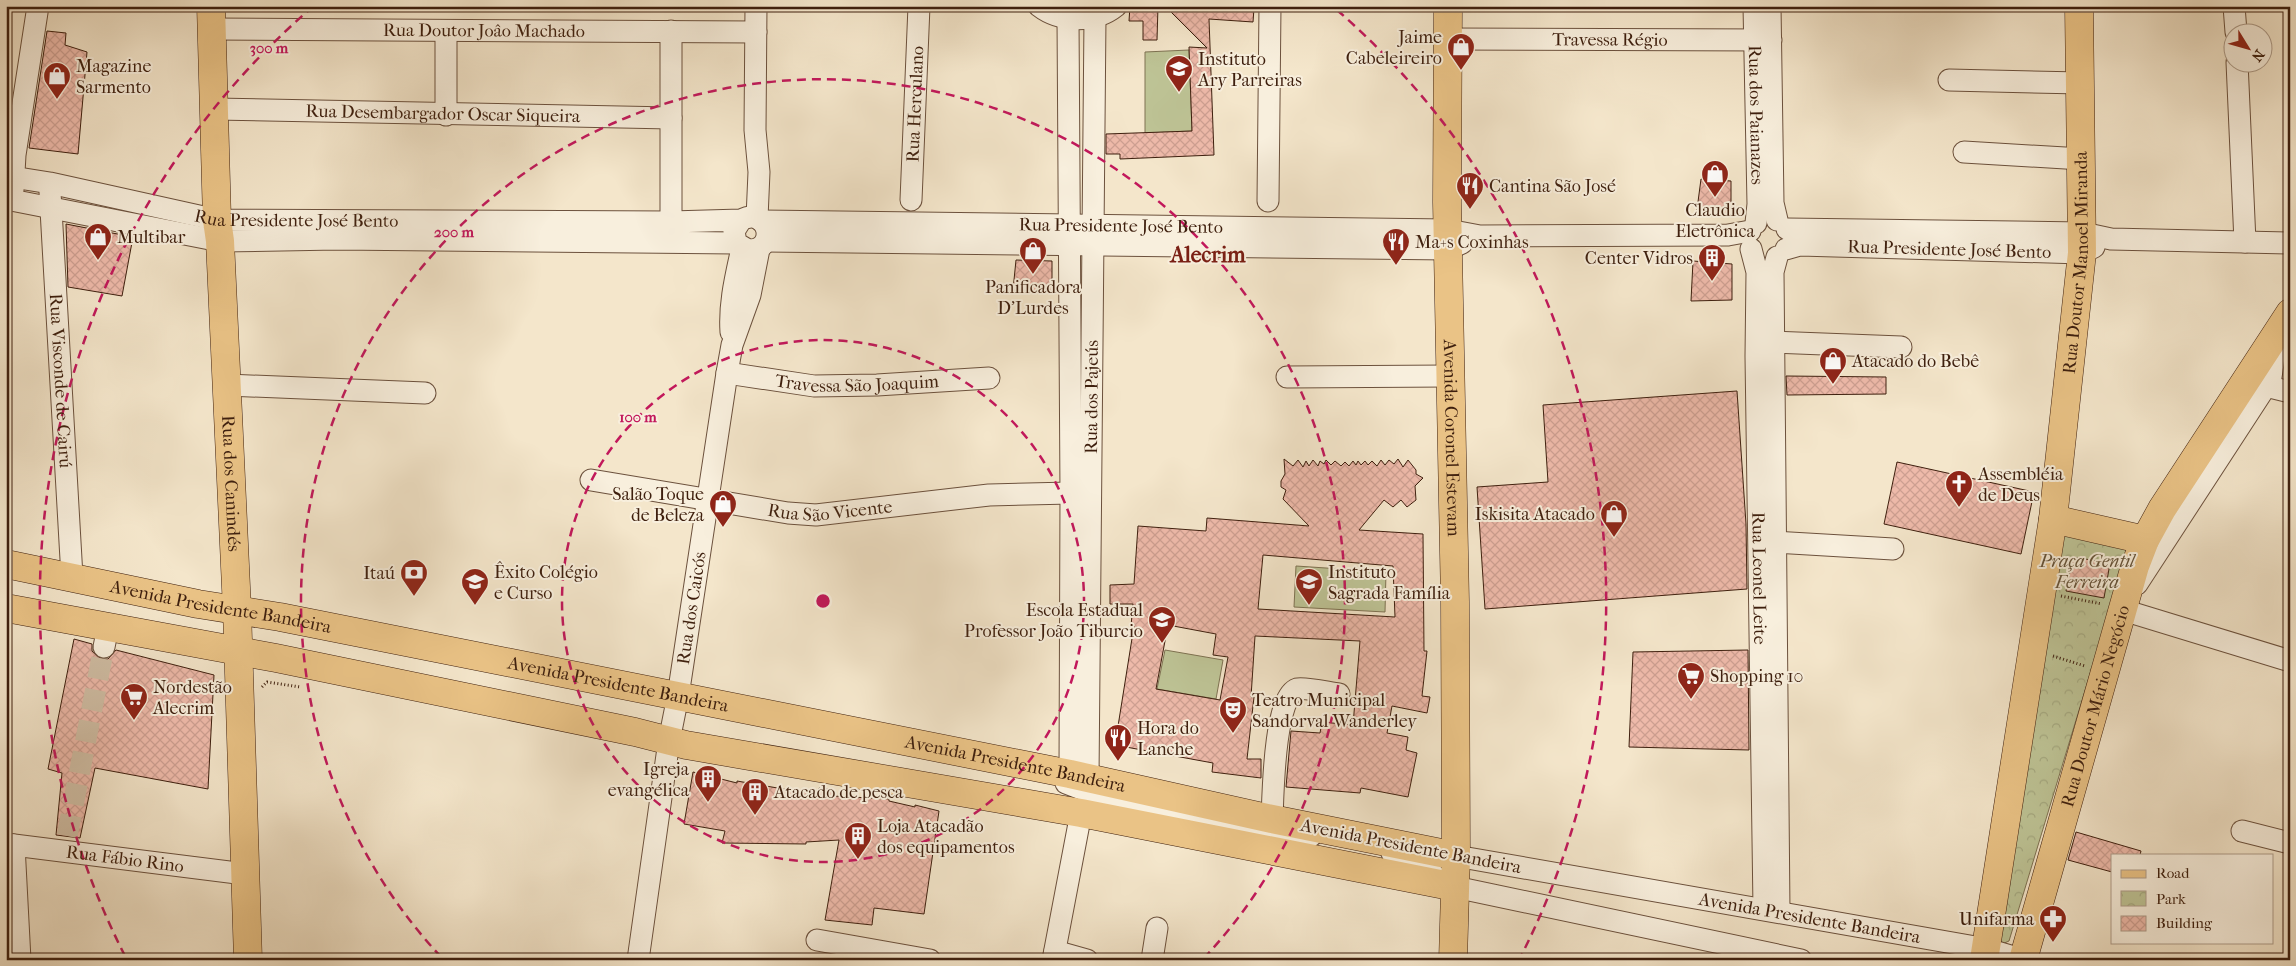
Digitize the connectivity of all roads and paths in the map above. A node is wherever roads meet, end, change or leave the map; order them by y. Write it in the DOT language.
graph roads {
  1 [pos="38,6"];
  2 [pos="756,6"];
  3 [pos="919,6"];
  4 [pos="1039,6"];
  5 [pos="1116,6"];
  6 [pos="1270,6"];
  7 [pos="1448,6"];
  8 [pos="1754,6"];
  9 [pos="1770,6"];
  10 [pos="2079,6"];
  11 [pos="2234,6"];
  12 [pos="212,17"];
  13 [pos="1095,17"];
  14 [pos="1068,18"];
  15 [pos="2235,22"];
  16 [pos="446,31"];
  17 [pos="671,31"];
  18 [pos="756,32"];
  19 [pos="1449,39"];
  20 [pos="1763,40"];
  21 [pos="2237,72"];
  22 [pos="1949,80"];
  23 [pos="2081,83"];
  24 [pos="214,109"];
  25 [pos="446,115"];
  26 [pos="671,118"];
  27 [pos="1964,152"];
  28 [pos="2082,159"];
  29 [pos="10,177"];
  30 [pos="50,183"];
  31 [pos="10,199"];
  32 [pos="911,200"];
  33 [pos="1268,201"];
  34 [pos="50,206"];
  35 [pos="671,222"];
  36 [pos="219,230"];
  37 [pos="598,232"];
  38 [pos="751,232"];
  39 [pos="1070,234"];
  40 [pos="1093,234"];
  41 [pos="1751,236"];
  42 [pos="1449,239"];
  43 [pos="1782,239"];
  44 [pos="2245,242"];
  45 [pos="2083,243"];
  46 [pos="2290,243"];
  47 [pos="2283,324"];
  48 [pos="1773,342"];
  49 [pos="1901,347"];
  50 [pos="727,373"];
  51 [pos="1449,376"];
  52 [pos="1287,377"];
  53 [pos="989,378"];
  54 [pos="227,384"];
  55 [pos="2266,386"];
  56 [pos="2290,392"];
  57 [pos="424,393"];
  58 [pos="1765,462"];
  59 [pos="591,480"];
  60 [pos="1071,493"];
  61 [pos="708,501"];
  62 [pos="2052,519"];
  63 [pos="2145,540"];
  64 [pos="1774,542"];
  65 [pos="1893,549"];
  66 [pos="6,564"];
  67 [pos="72,576"];
  68 [pos="2056,595"];
  69 [pos="2119,605"];
  70 [pos="6,608"];
  71 [pos="1768,608"];
  72 [pos="237,609"];
  73 [pos="238,651"];
  74 [pos="2045,654"];
  75 [pos="492,660"];
  76 [pos="2290,661"];
  77 [pos="2088,667"];
  78 [pos="304,688"];
  79 [pos="1339,694"];
  80 [pos="263,696"];
  81 [pos="678,696"];
  82 [pos="483,701"];
  83 [pos="669,741"];
  84 [pos="1040,768"];
  85 [pos="1079,776"];
  86 [pos="1081,813"];
  87 [pos="1272,819"];
  88 [pos="2242,831"];
  89 [pos="2290,843"];
  90 [pos="10,845"];
  91 [pos="1456,856"];
  92 [pos="245,874"];
  93 [pos="1448,885"];
  94 [pos="1772,910"];
  95 [pos="1157,928"];
  96 [pos="12,930"];
  97 [pos="817,940"];
  98 [pos="1985,954"];
  99 [pos="1054,956"];
  100 [pos="20,960"];
  101 [pos="248,960"];
  102 [pos="638,960"];
  103 [pos="930,960"];
  104 [pos="1087,960"];
  105 [pos="1152,960"];
  106 [pos="1454,960"];
  107 [pos="1801,960"];
  108 [pos="2023,960"];
  1 -- 29 [label="street"];
  2 -- 18 [label="street, Rua dos Caicós"];
  3 -- 32 [label="street, Rua Herculano"];
  4 -- 14 [label="street"];
  5 -- 13 [label="street"];
  6 -- 33 [label="street"];
  7 -- 19 [label="main road, Avenida Coronel Estevam"];
  8 -- 20 [label="street, Rua dos Paianazes"];
  9 -- 20 [label="street, Rua dos Paianazes"];
  10 -- 23 [label="main road, Rua Doutor Manoel Miranda"];
  11 -- 15 [label="street"];
  12 -- 16 [label="street, Rua Doutor Joâo Machado"];
  12 -- 24 [label="main road, Rua dos Canindés"];
  13 -- 14 [label="street"];
  13 -- 40 [label="street, Rua dos Pajeús"];
  14 -- 39 [label="street, Rua dos Pajeús"];
  16 -- 17 [label="street, Rua Doutor Joâo Machado"];
  16 -- 25 [label="street"];
  17 -- 18 [label="street, Rua Doutor Joâo Machado"];
  17 -- 26 [label="street"];
  18 -- 38 [label="street, Rua dos Caicós"];
  19 -- 20 [label="street, Travessa Régio"];
  19 -- 42 [label="main road, Avenida Coronel Estevam"];
  20 -- 41 [label="street, Rua dos Paianazes"];
  20 -- 43 [label="street, Rua dos Paianazes"];
  21 -- 44 [label="street"];
  22 -- 23 [label="street"];
  23 -- 28 [label="main road, Rua Doutor Manoel Miranda"];
  24 -- 25 [label="street, Rua Desembargador Oscar Siqueira"];
  24 -- 36 [label="main road, Rua dos Canindés"];
  25 -- 26 [label="street, Rua Desembargador Oscar Siqueira"];
  26 -- 35 [label="street"];
  27 -- 28 [label="street"];
  28 -- 45 [label="main road, Rua Doutor Manoel Miranda"];
  29 -- 30 [label="street, Rua Presidente José Bento"];
  29 -- 31 [label="street"];
  30 -- 34 [label="street, Rua Visconde de Cairú"];
  30 -- 36 [label="street, Rua Presidente José Bento"];
  31 -- 34 [label="street, Rua Presidente José Bento"];
  34 -- 36 [label="street, Rua Presidente José Bento"];
  34 -- 67 [label="street, Rua Visconde de Cairú"];
  35 -- 37 [label="street, Rua Presidente José Bento"];
  35 -- 38 [label="street, Rua Presidente José Bento"];
  36 -- 37 [label="street, Rua Presidente José Bento"];
  36 -- 54 [label="main road, Rua dos Canindés"];
  37 -- 38 [label="street, Rua Presidente José Bento"];
  38 -- 39 [label="street, Rua Presidente José Bento"];
  38 -- 50 [label="street, Rua dos Caicós"];
  39 -- 40 [label="street, Rua Presidente José Bento"];
  39 -- 60 [label="street, Rua dos Pajeús"];
  40 -- 42 [label="street, Rua Presidente José Bento"];
  40 -- 85 [label="street, Rua dos Pajeús"];
  41 -- 42 [label="street, Rua Presidente José Bento"];
  41 -- 43 [label="street, Rua Presidente José Bento"];
  41 -- 43 [label="street"];
  41 -- 58 [label="street, Rua Leonel Leite"];
  42 -- 51 [label="main road, Avenida Coronel Estevam"];
  43 -- 45 [label="street, Rua Presidente José Bento"];
  43 -- 48 [label="street, Rua Leonel Leite"];
  44 -- 45 [label="street, Rua Presidente José Bento"];
  44 -- 46 [label="street, Rua Presidente José Bento"];
  45 -- 62 [label="main road, Rua Doutor Manoel Miranda"];
  47 -- 55 [label="street"];
  47 -- 63 [label="main road, Rua Doutor Mário Negócio"];
  48 -- 49 [label="street"];
  48 -- 58 [label="street, Rua Leonel Leite"];
  50 -- 53 [label="street, Travessa São Joaquim"];
  50 -- 61 [label="street, Rua dos Caicós"];
  51 -- 52 [label="street"];
  51 -- 91 [label="main road, Avenida Coronel Estevam"];
  54 -- 57 [label="street"];
  54 -- 72 [label="main road, Rua dos Canindés"];
  55 -- 56 [label="street"];
  55 -- 69 [label="street"];
  58 -- 64 [label="street, Rua Leonel Leite"];
  58 -- 71 [label="street, Rua Leonel Leite"];
  59 -- 61 [label="street, Rua São Vicente"];
  60 -- 61 [label="street, Rua São Vicente"];
  60 -- 85 [label="street, Rua dos Pajeús"];
  61 -- 81 [label="street, Rua dos Caicós"];
  62 -- 63 [label="main road"];
  62 -- 98 [label="main road"];
  63 -- 69 [label="main road, Rua Doutor Mário Negócio"];
  64 -- 65 [label="street"];
  64 -- 71 [label="street, Rua Leonel Leite"];
  66 -- 67 [label="main road, Avenida Presidente Bandeira"];
  67 -- 72 [label="main road, Avenida Presidente Bandeira"];
  68 -- 69 [label="path"];
  69 -- 76 [label="street"];
  69 -- 108 [label="main road, Rua Doutor Mário Negócio"];
  70 -- 73 [label="main road, Avenida Presidente Bandeira"];
  71 -- 94 [label="street, Rua Leonel Leite"];
  72 -- 73 [label="main road, Rua dos Canindés"];
  72 -- 75 [label="main road, Avenida Presidente Bandeira"];
  73 -- 82 [label="main road, Avenida Presidente Bandeira"];
  73 -- 92 [label="main road, Rua dos Canindés"];
  74 -- 77 [label="path"];
  75 -- 81 [label="main road, Avenida Presidente Bandeira"];
  75 -- 82 [label="main road"];
  78 -- 80 [label="path"];
  79 -- 87 [label="street"];
  81 -- 83 [label="street, Rua dos Caicós"];
  81 -- 84 [label="main road, Avenida Presidente Bandeira"];
  82 -- 83 [label="main road, Avenida Presidente Bandeira"];
  83 -- 86 [label="main road, Avenida Presidente Bandeira"];
  83 -- 102 [label="street, Rua dos Caicós"];
  84 -- 85 [label="main road, Avenida Presidente Bandeira"];
  84 -- 87 [label="street"];
  85 -- 87 [label="main road, Avenida Presidente Bandeira"];
  86 -- 93 [label="main road, Avenida Presidente Bandeira"];
  86 -- 99 [label="street"];
  87 -- 91 [label="main road, Avenida Presidente Bandeira"];
  88 -- 89 [label="street"];
  90 -- 92 [label="street, Rua Fábio Rino"];
  90 -- 96 [label="street"];
  91 -- 93 [label="main road, Avenida Coronel Estevam"];
  91 -- 94 [label="street, Avenida Presidente Bandeira"];
  92 -- 101 [label="main road, Rua dos Canindés"];
  93 -- 106 [label="main road, Avenida Coronel Estevam"];
  93 -- 107 [label="street, Avenida Presidente Bandeira"];
  94 -- 98 [label="street, Avenida Presidente Bandeira"];
  95 -- 105 [label="street"];
  96 -- 100 [label="street"];
  97 -- 103 [label="street"];
  98 -- 108 [label="street, Avenida Presidente Bandeira"];
  99 -- 104 [label="street"];
}
